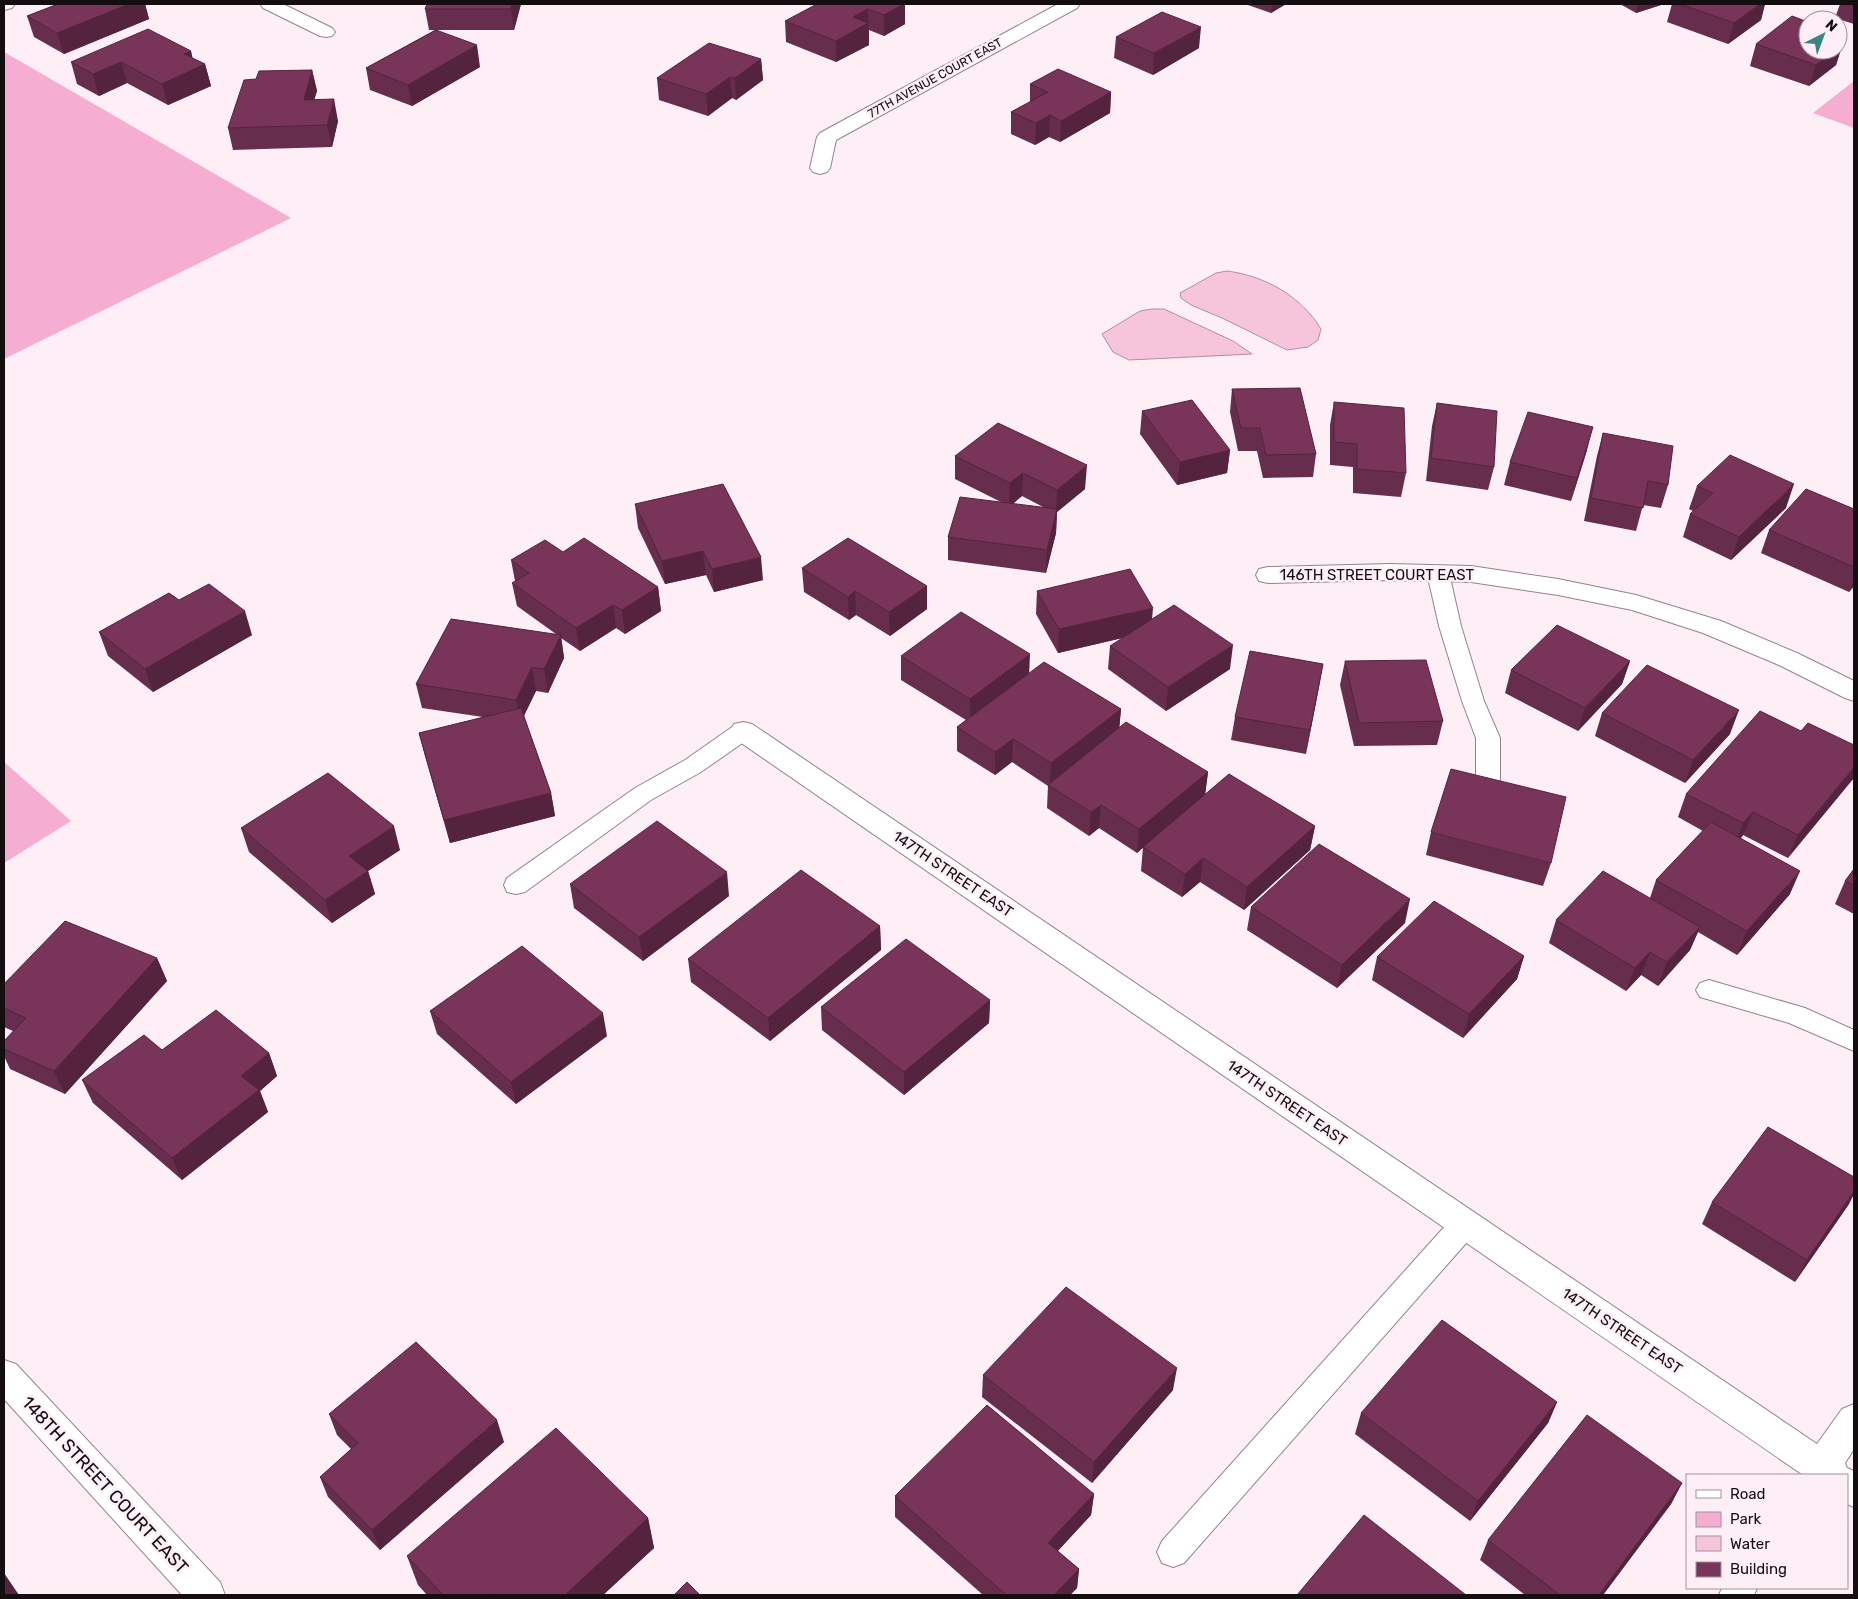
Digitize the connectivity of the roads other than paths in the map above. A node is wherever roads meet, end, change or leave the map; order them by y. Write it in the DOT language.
graph roads {
  1 [pos="269,4"];
  2 [pos="1071,4"];
  3 [pos="326,32"];
  4 [pos="820,168"];
  5 [pos="1438,573"];
  6 [pos="1268,575"];
  7 [pos="1854,692"];
  8 [pos="743,730"];
  9 [pos="1488,784"];
  10 [pos="516,885"];
  11 [pos="1709,990"];
  12 [pos="1854,1041"];
  13 [pos="1465,1224"];
  14 [pos="4,1375"];
  15 [pos="1854,1420"];
  16 [pos="1826,1474"];
  17 [pos="1830,1474"];
  18 [pos="1173,1552"];
  19 [pos="207,1595"];
  1 -- 3 [label="street"];
  2 -- 4 [label="street, 77TH AVENUE COURT EAST"];
  5 -- 6 [label="street, 146TH STREET COURT EAST"];
  5 -- 7 [label="street, 146TH STREET COURT EAST"];
  5 -- 9 [label="lane"];
  8 -- 10 [label="lane"];
  8 -- 13 [label="street, 147TH STREET EAST"];
  11 -- 12 [label="lane"];
  13 -- 16 [label="street, 147TH STREET EAST"];
  13 -- 18 [label="lane"];
  14 -- 19 [label="street, 148TH STREET COURT EAST"];
  15 -- 17 [label="street"];
}
